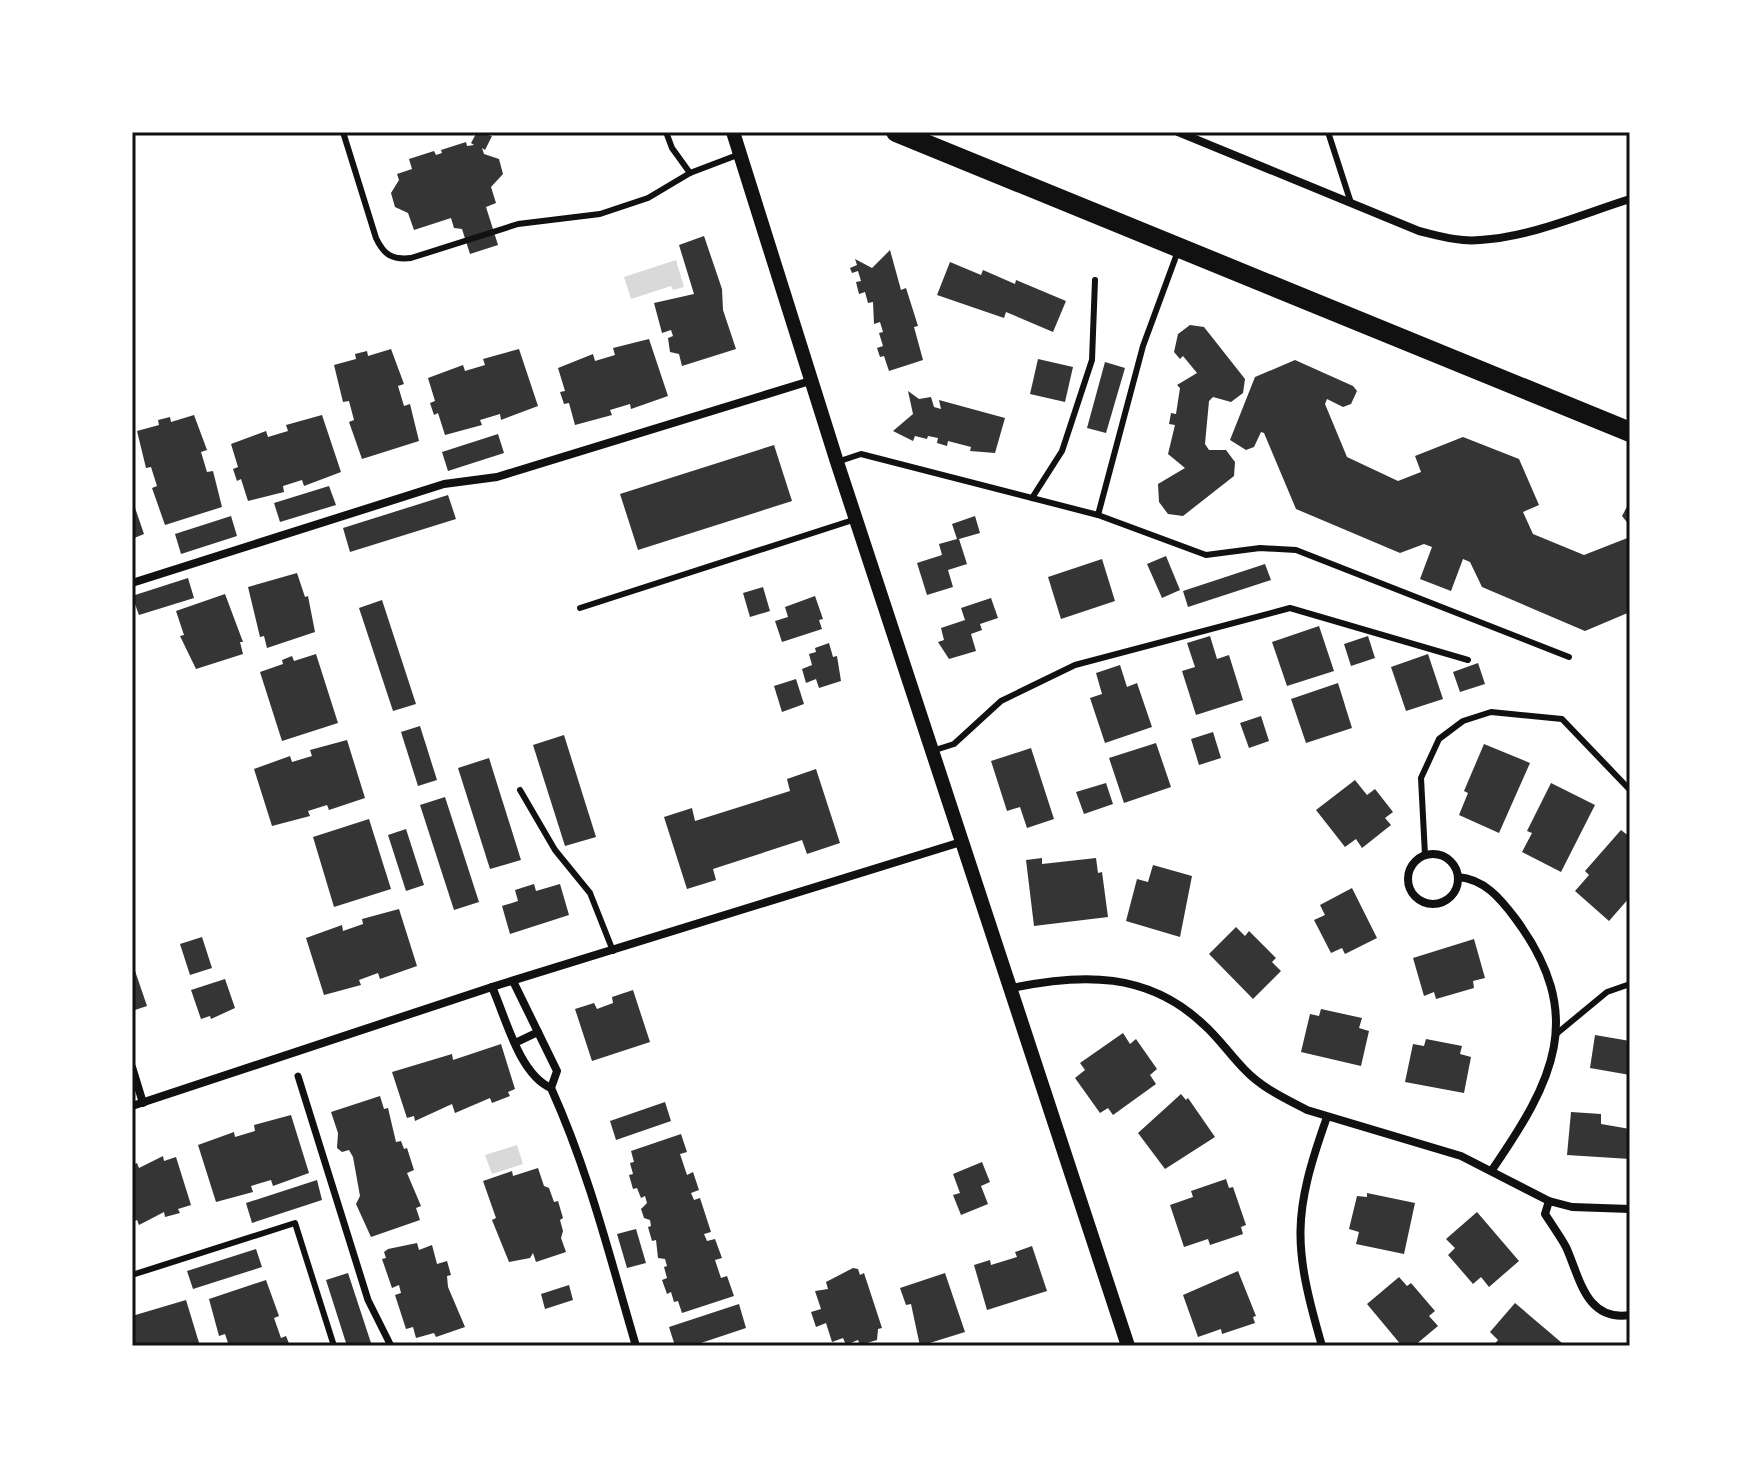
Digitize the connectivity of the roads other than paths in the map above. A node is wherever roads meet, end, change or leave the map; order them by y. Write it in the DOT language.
graph roads {
  1 [pos="343,132"];
  2 [pos="666,132"];
  3 [pos="733,132"];
  4 [pos="896,132"];
  5 [pos="1178,132"];
  6 [pos="1328,132"];
  7 [pos="740,154"];
  8 [pos="690,173"];
  9 [pos="1630,199"];
  10 [pos="1351,203"];
  11 [pos="1180,247"];
  12 [pos="1095,280"];
  13 [pos="810,381"];
  14 [pos="1630,432"];
  15 [pos="837,462"];
  16 [pos="1032,498"];
  17 [pos="1098,515"];
  18 [pos="856,519"];
  19 [pos="132,583"];
  20 [pos="580,608"];
  21 [pos="1569,657"];
  22 [pos="1468,660"];
  23 [pos="932,751"];
  24 [pos="520,790"];
  25 [pos="1630,790"];
  26 [pos="961,842"];
  27 [pos="1425,855"];
  28 [pos="1458,877"];
  29 [pos="613,951"];
  30 [pos="513,981"];
  31 [pos="1630,984"];
  32 [pos="492,987"];
  33 [pos="1012,988"];
  34 [pos="538,1032"];
  35 [pos="1555,1035"];
  36 [pos="517,1042"];
  37 [pos="132,1067"];
  38 [pos="298,1076"];
  39 [pos="551,1088"];
  40 [pos="143,1103"];
  41 [pos="132,1106"];
  42 [pos="1327,1117"];
  43 [pos="1492,1170"];
  44 [pos="1549,1201"];
  45 [pos="1630,1209"];
  46 [pos="132,1275"];
  47 [pos="1630,1315"];
  48 [pos="334,1346"];
  49 [pos="391,1346"];
  50 [pos="636,1346"];
  51 [pos="1128,1346"];
  52 [pos="1322,1346"];
  1 -- 8 [label="lane"];
  2 -- 8 [label="lane"];
  3 -- 7 [label="street"];
  4 -- 11 [label="main road"];
  5 -- 10 [label="street"];
  6 -- 10 [label="lane"];
  7 -- 8 [label="lane"];
  7 -- 13 [label="street"];
  9 -- 10 [label="street"];
  11 -- 14 [label="main road"];
  11 -- 17 [label="lane"];
  12 -- 16 [label="lane"];
  13 -- 15 [label="street"];
  13 -- 19 [label="street"];
  15 -- 16 [label="lane"];
  15 -- 18 [label="street"];
  16 -- 17 [label="lane"];
  17 -- 21 [label="lane"];
  18 -- 20 [label="lane"];
  18 -- 23 [label="street"];
  22 -- 23 [label="lane"];
  23 -- 26 [label="street"];
  24 -- 29 [label="lane"];
  25 -- 27 [label="lane"];
  26 -- 29 [label="street"];
  26 -- 33 [label="street"];
  27 -- 28 [label="street"];
  27 -- 28 [label="street"];
  28 -- 35 [label="street"];
  29 -- 30 [label="street"];
  30 -- 32 [label="street"];
  30 -- 34 [label="street"];
  31 -- 35 [label="lane"];
  32 -- 36 [label="street"];
  32 -- 40 [label="street"];
  33 -- 42 [label="street"];
  33 -- 51 [label="street"];
  34 -- 36 [label="street"];
  34 -- 39 [label="street"];
  35 -- 43 [label="street"];
  36 -- 39 [label="street"];
  37 -- 40 [label="street"];
  38 -- 49 [label="street"];
  39 -- 50 [label="street"];
  40 -- 41 [label="street"];
  42 -- 43 [label="street"];
  42 -- 52 [label="street"];
  43 -- 44 [label="street"];
  44 -- 45 [label="street"];
  44 -- 47 [label="street"];
  46 -- 48 [label="lane"];
}
